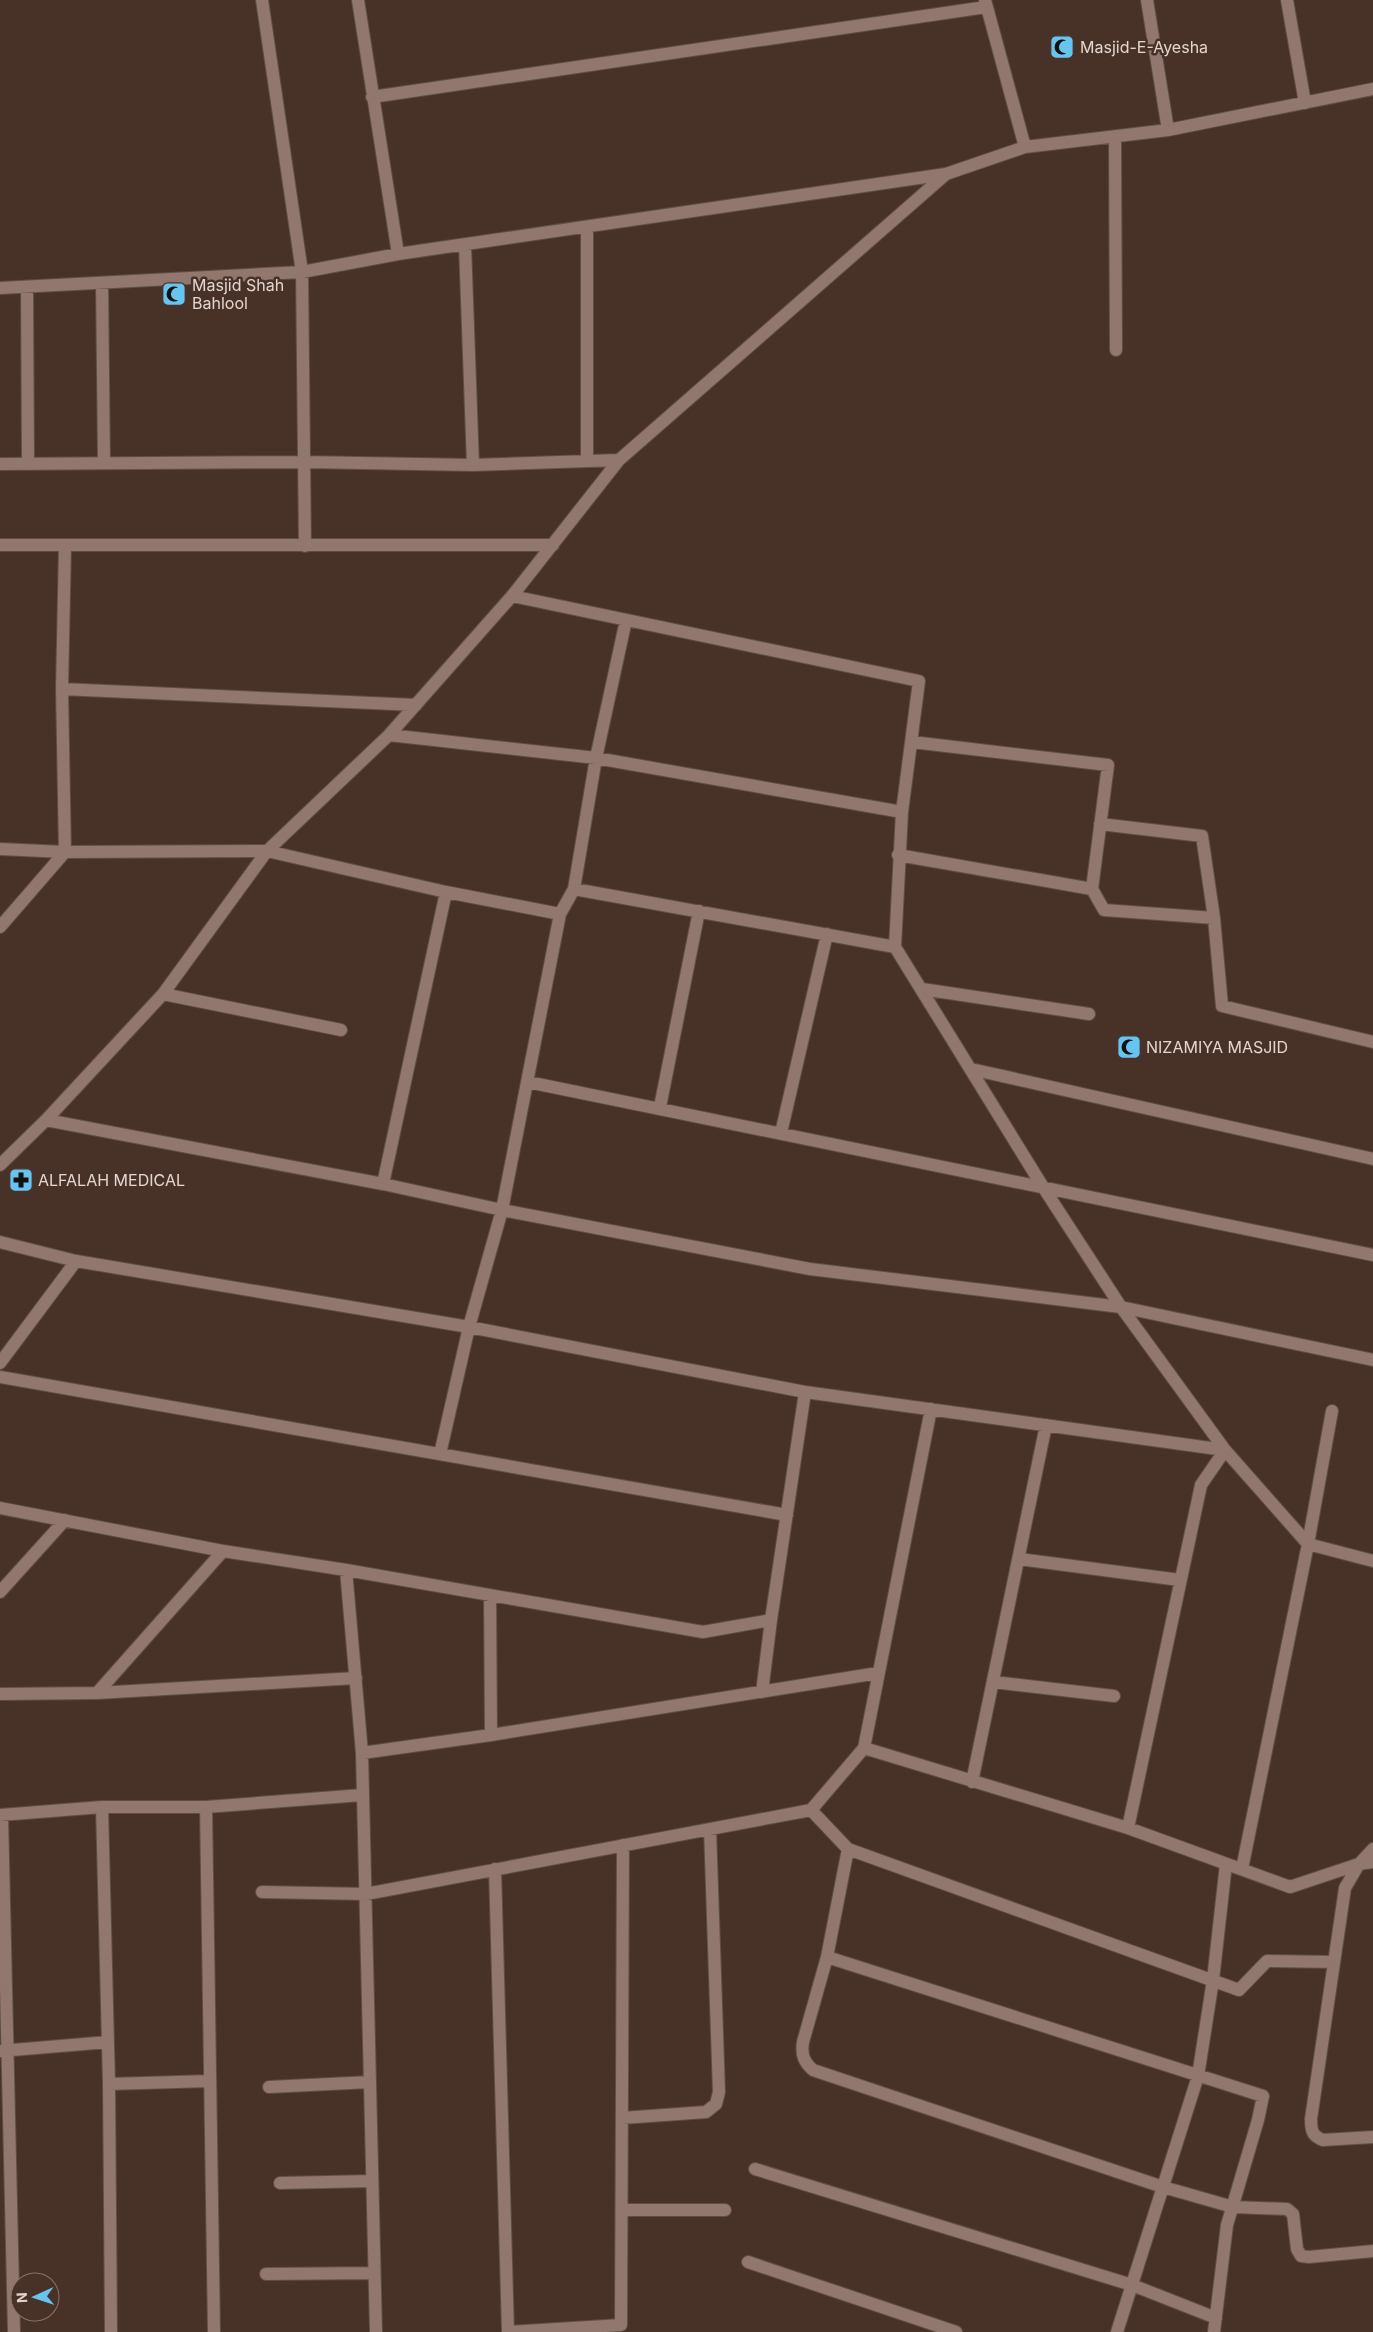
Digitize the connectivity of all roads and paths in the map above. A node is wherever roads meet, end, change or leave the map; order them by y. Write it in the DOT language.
graph roads {
  1 [pos="262,0"];
  2 [pos="358,0"];
  3 [pos="1147,0"];
  4 [pos="1287,0"];
  5 [pos="985,4"];
  6 [pos="1373,88"];
  7 [pos="372,97"];
  8 [pos="1305,102"];
  9 [pos="1168,130"];
  10 [pos="1115,136"];
  11 [pos="1025,147"];
  12 [pos="946,174"];
  13 [pos="587,228"];
  14 [pos="465,246"];
  15 [pos="398,254"];
  16 [pos="302,272"];
  17 [pos="102,283"];
  18 [pos="28,287"];
  19 [pos="0,288"];
  20 [pos="1116,350"];
  21 [pos="619,460"];
  22 [pos="587,461"];
  23 [pos="305,462"];
  24 [pos="104,463"];
  25 [pos="0,464"];
  26 [pos="28,464"];
  27 [pos="473,465"];
  28 [pos="0,545"];
  29 [pos="65,545"];
  30 [pos="552,545"];
  31 [pos="305,546"];
  32 [pos="512,596"];
  33 [pos="626,620"];
  34 [pos="62,690"];
  35 [pos="416,705"];
  36 [pos="389,735"];
  37 [pos="912,742"];
  38 [pos="596,758"];
  39 [pos="902,812"];
  40 [pos="1100,824"];
  41 [pos="0,849"];
  42 [pos="267,851"];
  43 [pos="65,852"];
  44 [pos="898,855"];
  45 [pos="574,889"];
  46 [pos="1092,889"];
  47 [pos="446,892"];
  48 [pos="699,911"];
  49 [pos="560,914"];
  50 [pos="1214,918"];
  51 [pos="0,927"];
  52 [pos="827,934"];
  53 [pos="895,947"];
  54 [pos="922,989"];
  55 [pos="163,994"];
  56 [pos="1089,1014"];
  57 [pos="341,1030"];
  58 [pos="1373,1042"];
  59 [pos="971,1069"];
  60 [pos="528,1082"];
  61 [pos="660,1107"];
  62 [pos="46,1120"];
  63 [pos="781,1133"];
  64 [pos="1373,1159"];
  65 [pos="1,1161"];
  66 [pos="383,1184"];
  67 [pos="1043,1187"];
  68 [pos="502,1210"];
  69 [pos="0,1242"];
  70 [pos="1373,1256"];
  71 [pos="76,1261"];
  72 [pos="1121,1308"];
  73 [pos="469,1328"];
  74 [pos="1373,1360"];
  75 [pos="0,1363"];
  76 [pos="0,1377"];
  77 [pos="805,1392"];
  78 [pos="931,1410"];
  79 [pos="1332,1412"];
  80 [pos="1046,1426"];
  81 [pos="1225,1450"];
  82 [pos="440,1454"];
  83 [pos="0,1508"];
  84 [pos="787,1515"];
  85 [pos="65,1520"];
  86 [pos="1308,1544"];
  87 [pos="223,1551"];
  88 [pos="1019,1559"];
  89 [pos="1373,1561"];
  90 [pos="346,1570"];
  91 [pos="1180,1580"];
  92 [pos="0,1592"];
  93 [pos="490,1596"];
  94 [pos="772,1620"];
  95 [pos="878,1674"];
  96 [pos="356,1678"];
  97 [pos="993,1682"];
  98 [pos="762,1692"];
  99 [pos="97,1693"];
  100 [pos="0,1694"];
  101 [pos="1114,1696"];
  102 [pos="491,1735"];
  103 [pos="864,1748"];
  104 [pos="362,1753"];
  105 [pos="972,1782"];
  106 [pos="362,1795"];
  107 [pos="102,1807"];
  108 [pos="206,1807"];
  109 [pos="811,1810"];
  110 [pos="1,1815"];
  111 [pos="1128,1828"];
  112 [pos="710,1829"];
  113 [pos="623,1845"];
  114 [pos="848,1849"];
  115 [pos="1373,1849"];
  116 [pos="1373,1862"];
  117 [pos="1226,1864"];
  118 [pos="1359,1864"];
  119 [pos="495,1869"];
  120 [pos="1242,1869"];
  121 [pos="262,1892"];
  122 [pos="366,1894"];
  123 [pos="827,1958"];
  124 [pos="1334,1962"];
  125 [pos="1213,1980"];
  126 [pos="3,1987"];
  127 [pos="108,2042"];
  128 [pos="4,2051"];
  129 [pos="1198,2076"];
  130 [pos="209,2081"];
  131 [pos="370,2082"];
  132 [pos="109,2084"];
  133 [pos="269,2087"];
  134 [pos="622,2118"];
  135 [pos="1373,2137"];
  136 [pos="755,2169"];
  137 [pos="372,2182"];
  138 [pos="280,2183"];
  139 [pos="1163,2186"];
  140 [pos="1233,2207"];
  141 [pos="622,2210"];
  142 [pos="725,2210"];
  143 [pos="1373,2252"];
  144 [pos="748,2262"];
  145 [pos="374,2273"];
  146 [pos="266,2274"];
  147 [pos="1132,2285"];
  148 [pos="1216,2318"];
  149 [pos="14,2332"];
  150 [pos="111,2332"];
  151 [pos="214,2332"];
  152 [pos="376,2332"];
  153 [pos="508,2332"];
  154 [pos="956,2332"];
  155 [pos="1117,2332"];
  156 [pos="1214,2332"];
  1 -- 16 [label="street"];
  2 -- 7 [label="street"];
  3 -- 9 [label="street"];
  4 -- 8 [label="street"];
  5 -- 7 [label="street"];
  5 -- 11 [label="street"];
  6 -- 8 [label="street"];
  7 -- 15 [label="street"];
  8 -- 9 [label="street"];
  9 -- 10 [label="street"];
  10 -- 11 [label="street"];
  10 -- 20 [label="street"];
  11 -- 12 [label="street"];
  12 -- 13 [label="street"];
  12 -- 21 [label="street"];
  13 -- 14 [label="street"];
  13 -- 22 [label="street"];
  14 -- 15 [label="street"];
  14 -- 27 [label="street"];
  15 -- 16 [label="street"];
  16 -- 17 [label="street"];
  16 -- 23 [label="street"];
  17 -- 18 [label="street"];
  17 -- 24 [label="street"];
  18 -- 19 [label="street"];
  18 -- 26 [label="street"];
  21 -- 22 [label="street"];
  21 -- 30 [label="street"];
  22 -- 27 [label="street"];
  23 -- 24 [label="street"];
  23 -- 27 [label="street"];
  23 -- 31 [label="street"];
  24 -- 26 [label="street"];
  25 -- 26 [label="street"];
  28 -- 29 [label="street"];
  29 -- 31 [label="street"];
  29 -- 34 [label="street"];
  30 -- 31 [label="street"];
  30 -- 32 [label="street"];
  32 -- 33 [label="street"];
  32 -- 35 [label="street"];
  33 -- 37 [label="street"];
  33 -- 38 [label="street"];
  34 -- 35 [label="street"];
  34 -- 43 [label="street"];
  35 -- 36 [label="street"];
  36 -- 38 [label="street"];
  36 -- 42 [label="street"];
  37 -- 39 [label="street"];
  37 -- 40 [label="street"];
  38 -- 39 [label="street"];
  38 -- 45 [label="street"];
  39 -- 44 [label="street"];
  40 -- 46 [label="street"];
  40 -- 50 [label="street"];
  41 -- 43 [label="street"];
  42 -- 43 [label="street"];
  42 -- 47 [label="street"];
  42 -- 55 [label="street"];
  43 -- 51 [label="street"];
  44 -- 46 [label="street"];
  44 -- 53 [label="street"];
  45 -- 48 [label="street"];
  45 -- 49 [label="street"];
  46 -- 50 [label="street"];
  47 -- 49 [label="street"];
  47 -- 66 [label="street"];
  48 -- 52 [label="street"];
  48 -- 61 [label="street"];
  49 -- 60 [label="street"];
  50 -- 58 [label="street"];
  52 -- 53 [label="street"];
  52 -- 63 [label="street"];
  53 -- 54 [label="street"];
  54 -- 56 [label="street"];
  54 -- 59 [label="street"];
  55 -- 57 [label="street"];
  55 -- 62 [label="street"];
  59 -- 64 [label="street"];
  59 -- 67 [label="street"];
  60 -- 61 [label="street"];
  60 -- 68 [label="street"];
  61 -- 63 [label="street"];
  62 -- 65 [label="street"];
  62 -- 66 [label="street"];
  63 -- 67 [label="street"];
  66 -- 68 [label="street"];
  67 -- 70 [label="street"];
  67 -- 72 [label="street"];
  68 -- 72 [label="street"];
  68 -- 73 [label="street"];
  69 -- 71 [label="street"];
  71 -- 73 [label="street"];
  71 -- 75 [label="street"];
  72 -- 74 [label="street"];
  72 -- 81 [label="street"];
  73 -- 77 [label="street"];
  73 -- 82 [label="street"];
  76 -- 82 [label="street"];
  77 -- 78 [label="street"];
  77 -- 84 [label="street"];
  78 -- 80 [label="street"];
  78 -- 95 [label="street"];
  79 -- 86 [label="street"];
  80 -- 81 [label="street"];
  80 -- 88 [label="street"];
  81 -- 86 [label="street"];
  81 -- 91 [label="street"];
  82 -- 84 [label="street"];
  83 -- 85 [label="street"];
  84 -- 94 [label="street"];
  85 -- 87 [label="street"];
  85 -- 92 [label="street"];
  86 -- 89 [label="street"];
  86 -- 120 [label="street"];
  87 -- 90 [label="street"];
  87 -- 99 [label="street"];
  88 -- 91 [label="street"];
  88 -- 97 [label="street"];
  90 -- 93 [label="street"];
  90 -- 96 [label="street"];
  91 -- 111 [label="street"];
  93 -- 94 [label="street"];
  93 -- 102 [label="street"];
  94 -- 98 [label="street"];
  95 -- 98 [label="street"];
  95 -- 103 [label="street"];
  96 -- 99 [label="street"];
  96 -- 104 [label="street"];
  97 -- 101 [label="street"];
  97 -- 105 [label="street"];
  98 -- 102 [label="street"];
  99 -- 100 [label="street"];
  102 -- 104 [label="street"];
  103 -- 105 [label="street"];
  103 -- 109 [label="street"];
  104 -- 106 [label="street"];
  105 -- 111 [label="street"];
  106 -- 108 [label="street"];
  106 -- 122 [label="street"];
  107 -- 108 [label="street"];
  107 -- 110 [label="street"];
  107 -- 127 [label="street"];
  108 -- 130 [label="street"];
  109 -- 112 [label="street"];
  109 -- 114 [label="street"];
  110 -- 126 [label="street"];
  111 -- 117 [label="street"];
  112 -- 113 [label="street"];
  112 -- 134 [label="street"];
  113 -- 119 [label="street"];
  113 -- 134 [label="street"];
  114 -- 123 [label="street"];
  114 -- 125 [label="street"];
  115 -- 118 [label="street"];
  116 -- 118 [label="street"];
  117 -- 120 [label="street"];
  117 -- 125 [label="street"];
  118 -- 120 [label="street"];
  118 -- 124 [label="street"];
  119 -- 122 [label="street"];
  119 -- 153 [label="street"];
  121 -- 122 [label="street"];
  122 -- 131 [label="street"];
  123 -- 129 [label="street"];
  123 -- 139 [label="street"];
  124 -- 125 [label="street"];
  124 -- 135 [label="street"];
  125 -- 129 [label="street"];
  126 -- 128 [label="street"];
  127 -- 128 [label="street"];
  127 -- 132 [label="street"];
  128 -- 149 [label="street"];
  129 -- 139 [label="street"];
  129 -- 140 [label="street"];
  130 -- 132 [label="street"];
  130 -- 151 [label="street"];
  131 -- 133 [label="street"];
  131 -- 137 [label="street"];
  132 -- 150 [label="street"];
  134 -- 141 [label="street"];
  136 -- 147 [label="street"];
  137 -- 138 [label="street"];
  137 -- 145 [label="street"];
  139 -- 140 [label="street"];
  139 -- 147 [label="street"];
  140 -- 143 [label="street"];
  140 -- 148 [label="street"];
  141 -- 142 [label="street"];
  141 -- 153 [label="street"];
  144 -- 154 [label="street"];
  145 -- 146 [label="street"];
  145 -- 152 [label="street"];
  147 -- 148 [label="street"];
  147 -- 155 [label="street"];
  148 -- 156 [label="street"];
}
